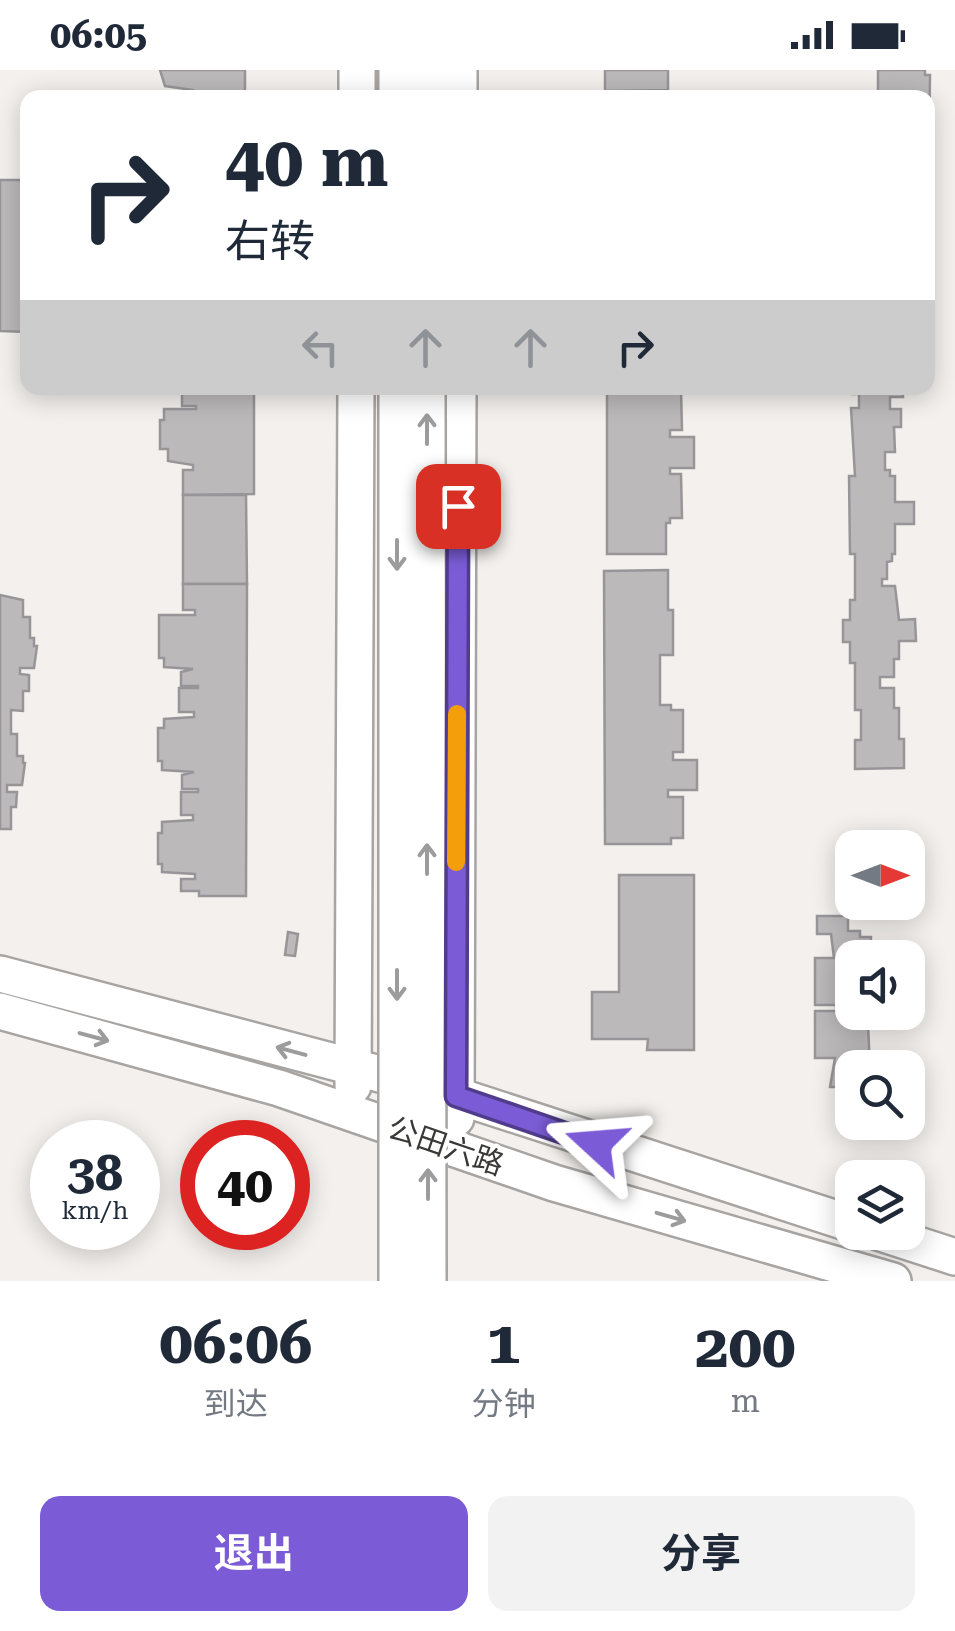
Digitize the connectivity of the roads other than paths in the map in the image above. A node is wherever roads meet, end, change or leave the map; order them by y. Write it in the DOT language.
graph roads {
  1 [pos="356,395"];
  2 [pos="397,395"];
  3 [pos="427,395"];
  4 [pos="458,395"];
  5 [pos="0,974"];
  6 [pos="0,1011"];
  7 [pos="353,1067"];
  8 [pos="456,1096"];
  9 [pos="353,1113"];
  10 [pos="456,1149"];
  11 [pos="835,1219"];
  12 [pos="925,1247"];
  13 [pos="955,1257"];
  14 [pos="397,1281"];
  15 [pos="428,1281"];
  16 [pos="893,1281"];
  1 -- 7 [label="street"];
  2 -- 14 [label="street, one-way, bridge"];
  15 -- 3 [label="street, one-way, bridge"];
  4 -- 8 [label="street"];
  7 -- 5 [label="street, 公田六路, one-way"];
  6 -- 9 [label="street, 公田六路, one-way"];
  7 -- 8 [label="street, 公田六路"];
  7 -- 9 [label="street"];
  8 -- 10 [label="street"];
  8 -- 11 [label="street, 公田六路"];
  9 -- 10 [label="street, 公田六路"];
  10 -- 16 [label="street, 公田六路, one-way"];
  12 -- 13 [label="street"];
}
